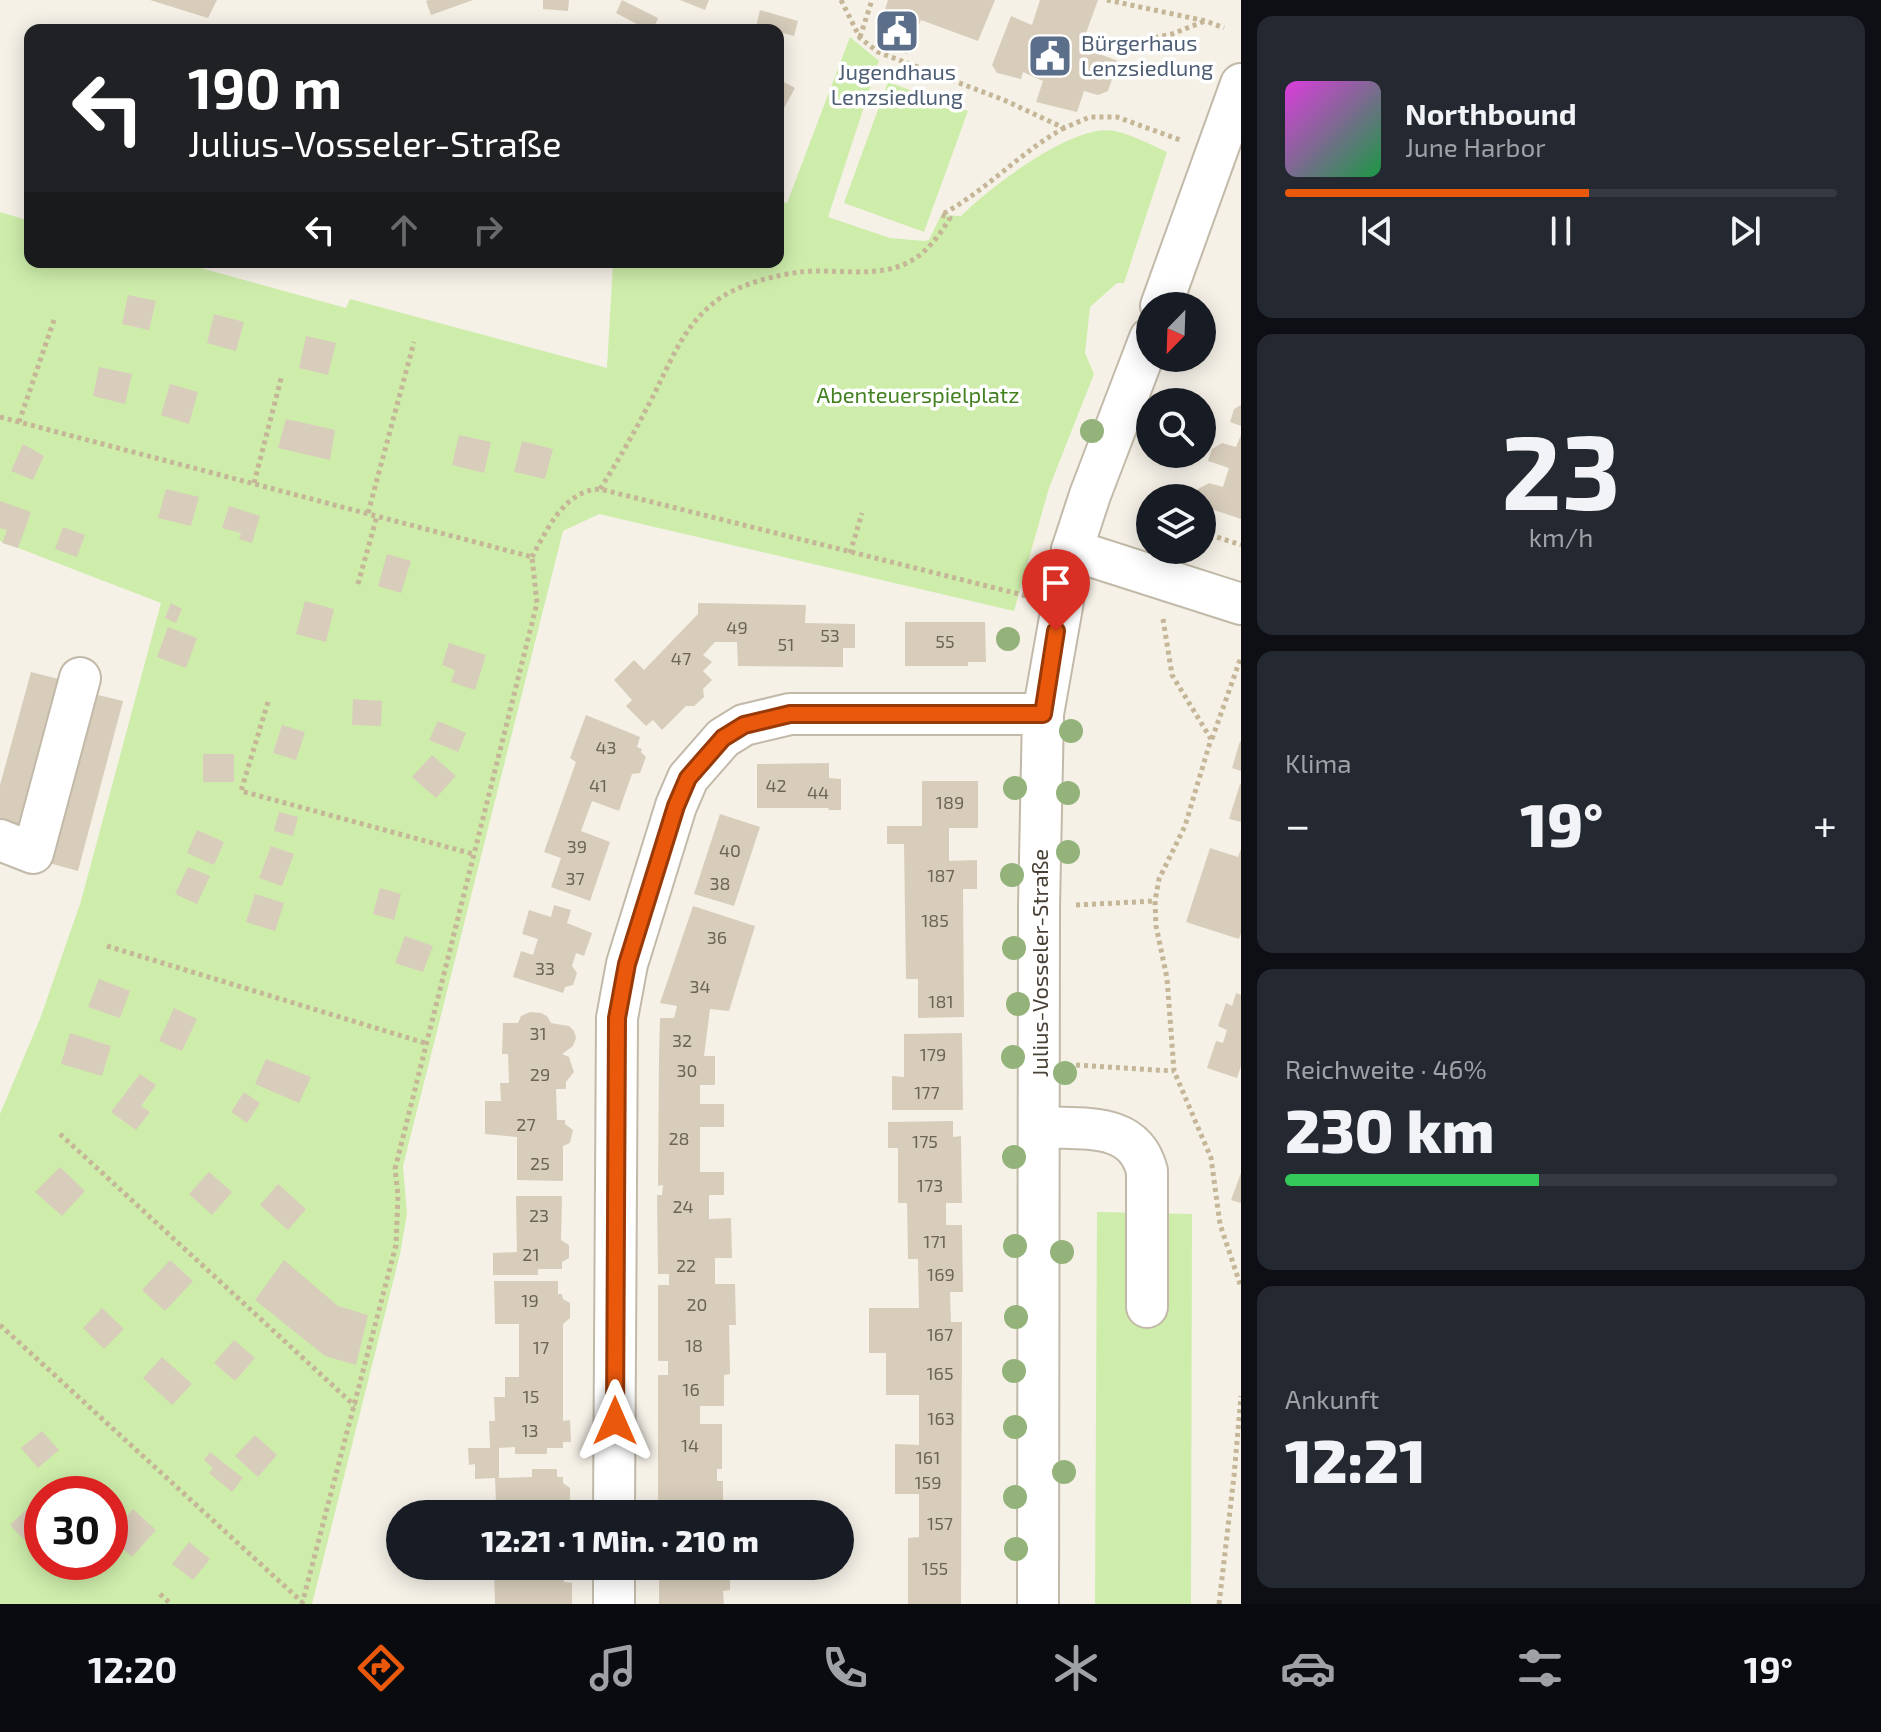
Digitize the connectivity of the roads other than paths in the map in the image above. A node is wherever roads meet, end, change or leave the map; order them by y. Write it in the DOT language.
graph roads {
  1 [pos="1241,84"];
  2 [pos="1166,292"];
  3 [pos="1137,372"];
  4 [pos="1072,550"];
  5 [pos="1241,604"];
  6 [pos="80,678"];
  7 [pos="1043,714"];
  8 [pos="0,840"];
  9 [pos="1039,1127"];
  10 [pos="1147,1307"];
  11 [pos="614,1500"];
  12 [pos="614,1580"];
  13 [pos="614,1604"];
  14 [pos="1038,1604"];
  1 -- 2 [label="street"];
  3 -- 4 [label="street, Julius-Vosseler-Straße"];
  4 -- 5 [label="street"];
  4 -- 7 [label="street, Julius-Vosseler-Straße"];
  6 -- 8 [label="street"];
  7 -- 9 [label="street, Julius-Vosseler-Straße"];
  7 -- 11 [label="street"];
  9 -- 10 [label="street"];
  9 -- 14 [label="street, Julius-Vosseler-Straße"];
  12 -- 13 [label="street"];
}
